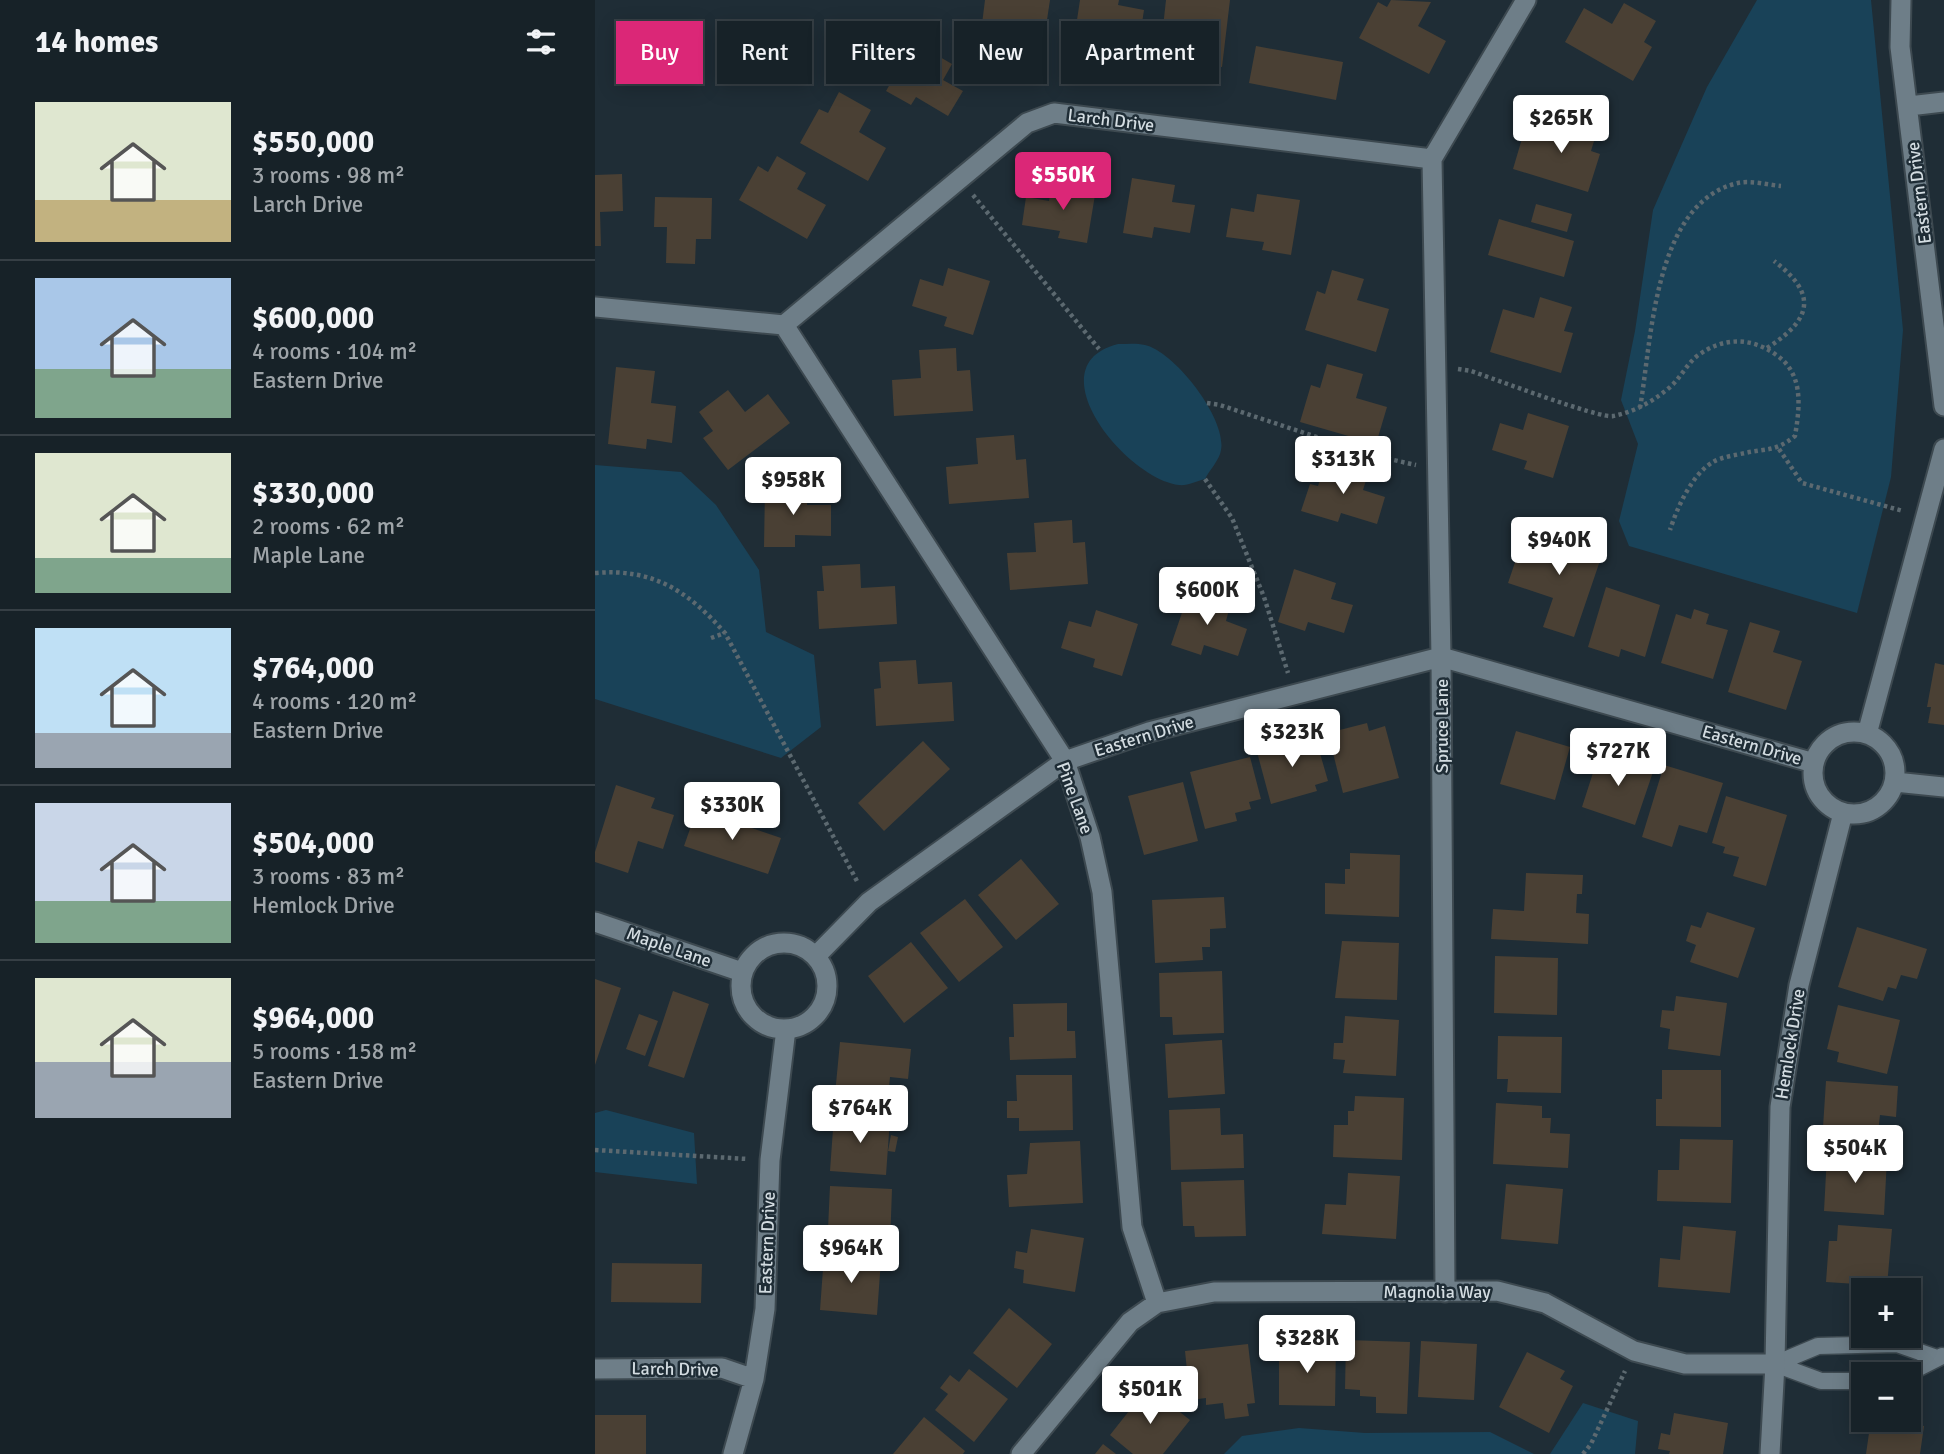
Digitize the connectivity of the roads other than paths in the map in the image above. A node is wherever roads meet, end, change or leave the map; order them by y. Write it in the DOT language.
graph roads {
  1 [pos="1526,0"];
  2 [pos="1901,0"];
  3 [pos="1944,102"];
  4 [pos="1909,106"];
  5 [pos="1432,159"];
  6 [pos="595,307"];
  7 [pos="784,325"];
  8 [pos="1944,406"];
  9 [pos="1944,449"];
  10 [pos="1441,657"];
  11 [pos="1867,734"];
  12 [pos="1065,761"];
  13 [pos="1814,763"];
  14 [pos="1895,782"];
  15 [pos="1944,787"];
  16 [pos="1843,813"];
  17 [pos="595,922"];
  18 [pos="816,956"];
  19 [pos="742,972"];
  20 [pos="786,1029"];
  21 [pos="1445,1292"];
  22 [pos="1157,1303"];
  23 [pos="1941,1357"];
  24 [pos="1775,1364"];
  25 [pos="1921,1367"];
  26 [pos="595,1368"];
  27 [pos="754,1379"];
  28 [pos="1851,1381"];
  29 [pos="733,1454"];
  30 [pos="1021,1454"];
  31 [pos="1770,1454"];
  1 -- 5 [label="street"];
  2 -- 4 [label="street"];
  3 -- 4 [label="street"];
  4 -- 8 [label="street, Eastern Drive"];
  5 -- 7 [label="street, Larch Drive"];
  5 -- 10 [label="street, Spruce Lane"];
  6 -- 7 [label="street"];
  7 -- 12 [label="street, Pine Lane"];
  9 -- 11 [label="street"];
  10 -- 12 [label="street, Eastern Drive"];
  10 -- 13 [label="street, Eastern Drive"];
  10 -- 21 [label="street, Spruce Lane"];
  11 -- 13 [label="street"];
  11 -- 14 [label="street"];
  12 -- 18 [label="street, Eastern Drive"];
  12 -- 22 [label="street, Pine Lane"];
  13 -- 16 [label="street"];
  14 -- 15 [label="street"];
  14 -- 16 [label="street"];
  16 -- 24 [label="street, Hemlock Drive"];
  17 -- 19 [label="street, Maple Lane"];
  18 -- 19 [label="street"];
  18 -- 20 [label="street"];
  19 -- 20 [label="street"];
  20 -- 27 [label="street, Eastern Drive"];
  21 -- 22 [label="street, Magnolia Way"];
  21 -- 24 [label="street, Magnolia Way"];
  22 -- 30 [label="street, Magnolia Way"];
  23 -- 24 [label="lane"];
  23 -- 25 [label="lane"];
  24 -- 28 [label="lane"];
  24 -- 31 [label="street"];
  26 -- 27 [label="street, Larch Drive"];
  27 -- 29 [label="street, Eastern Drive"];
}
